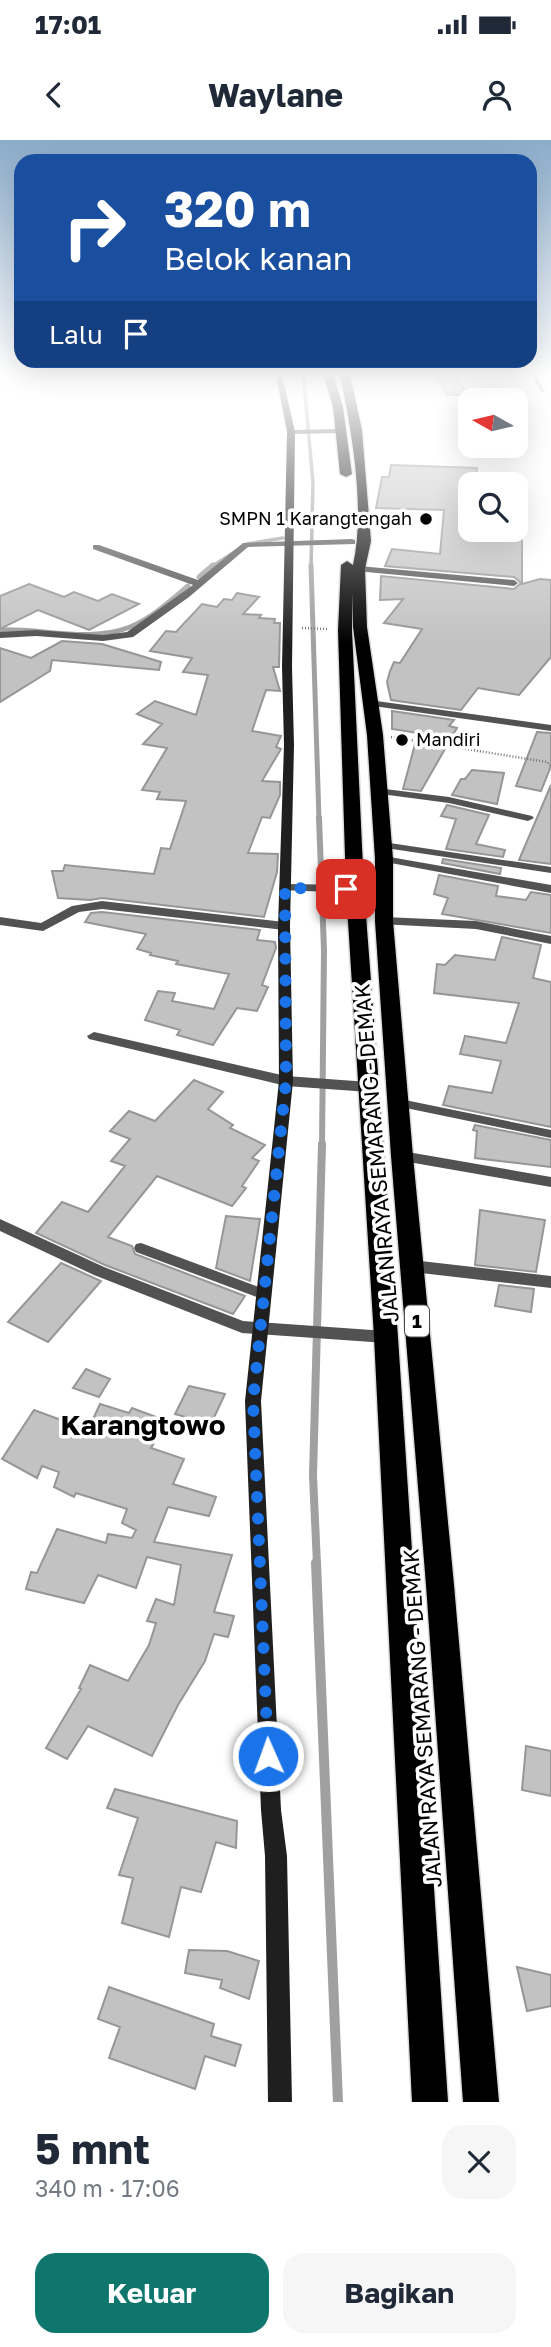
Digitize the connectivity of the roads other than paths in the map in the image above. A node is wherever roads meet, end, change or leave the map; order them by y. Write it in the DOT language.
graph roads {
  1 [pos="293,462"];
  2 [pos="344,462"];
  3 [pos="359,462"];
  4 [pos="347,488"];
  5 [pos="348,538"];
  6 [pos="290,542"];
  7 [pos="96,547"];
  8 [pos="359,569"];
  9 [pos="514,583"];
  10 [pos="200,584"];
  11 [pos="0,635"];
  12 [pos="369,703"];
  13 [pos="551,728"];
  14 [pos="377,791"];
  15 [pos="527,818"];
  16 [pos="384,852"];
  17 [pos="551,870"];
  18 [pos="290,888"];
  19 [pos="351,889"];
  20 [pos="551,889"];
  21 [pos="0,921"];
  22 [pos="384,921"];
  23 [pos="284,926"];
  24 [pos="551,940"];
  25 [pos="364,1008"];
  26 [pos="392,1008"];
  27 [pos="93,1036"];
  28 [pos="290,1081"];
  29 [pos="361,1087"];
  30 [pos="400,1103"];
  31 [pos="551,1134"];
  32 [pos="402,1156"];
  33 [pos="551,1182"];
  34 [pos="0,1225"];
  35 [pos="141,1248"];
  36 [pos="412,1266"];
  37 [pos="551,1282"];
  38 [pos="262,1294"];
  39 [pos="260,1326"];
  40 [pos="386,1337"];
  41 [pos="279,2102"];
  42 [pos="430,2102"];
  43 [pos="481,2102"];
  1 -- 6 [label="street"];
  2 -- 4 [label="highway"];
  3 -- 8 [label="highway, JALAN RAYA SEMARANG - DEMAK / 1"];
  5 -- 6 [label="street"];
  5 -- 19 [label="highway, JALAN RAYA SEMARANG - DEMAK / 1"];
  6 -- 10 [label="street"];
  6 -- 18 [label="street"];
  7 -- 10 [label="street"];
  8 -- 9 [label="street"];
  8 -- 12 [label="highway, JALAN RAYA SEMARANG - DEMAK / 1"];
  10 -- 11 [label="street"];
  12 -- 13 [label="lane"];
  12 -- 14 [label="highway, JALAN RAYA SEMARANG - DEMAK / 1"];
  14 -- 15 [label="street"];
  14 -- 16 [label="highway, JALAN RAYA SEMARANG - DEMAK / 1"];
  16 -- 17 [label="street"];
  16 -- 20 [label="street"];
  16 -- 22 [label="highway, JALAN RAYA SEMARANG - DEMAK / 1"];
  18 -- 19 [label="street"];
  18 -- 23 [label="street"];
  19 -- 25 [label="highway, JALAN RAYA SEMARANG - DEMAK / 1"];
  21 -- 23 [label="street"];
  22 -- 24 [label="street"];
  22 -- 26 [label="highway, JALAN RAYA SEMARANG - DEMAK / 1"];
  23 -- 28 [label="street"];
  25 -- 26 [label="highway"];
  25 -- 29 [label="highway, JALAN RAYA SEMARANG - DEMAK / 1"];
  26 -- 30 [label="highway, JALAN RAYA SEMARANG - DEMAK / 1"];
  27 -- 28 [label="street"];
  28 -- 29 [label="street"];
  28 -- 38 [label="street"];
  29 -- 40 [label="highway, JALAN RAYA SEMARANG - DEMAK / 1"];
  30 -- 31 [label="lane"];
  30 -- 32 [label="highway, JALAN RAYA SEMARANG - DEMAK / 1"];
  32 -- 33 [label="street"];
  32 -- 36 [label="highway, JALAN RAYA SEMARANG - DEMAK / 1"];
  34 -- 39 [label="street"];
  35 -- 38 [label="lane"];
  36 -- 37 [label="street"];
  36 -- 43 [label="highway, JALAN RAYA SEMARANG - DEMAK / 1"];
  38 -- 39 [label="street"];
  39 -- 40 [label="street"];
  39 -- 41 [label="street"];
  40 -- 42 [label="highway, JALAN RAYA SEMARANG - DEMAK / 1"];
}
